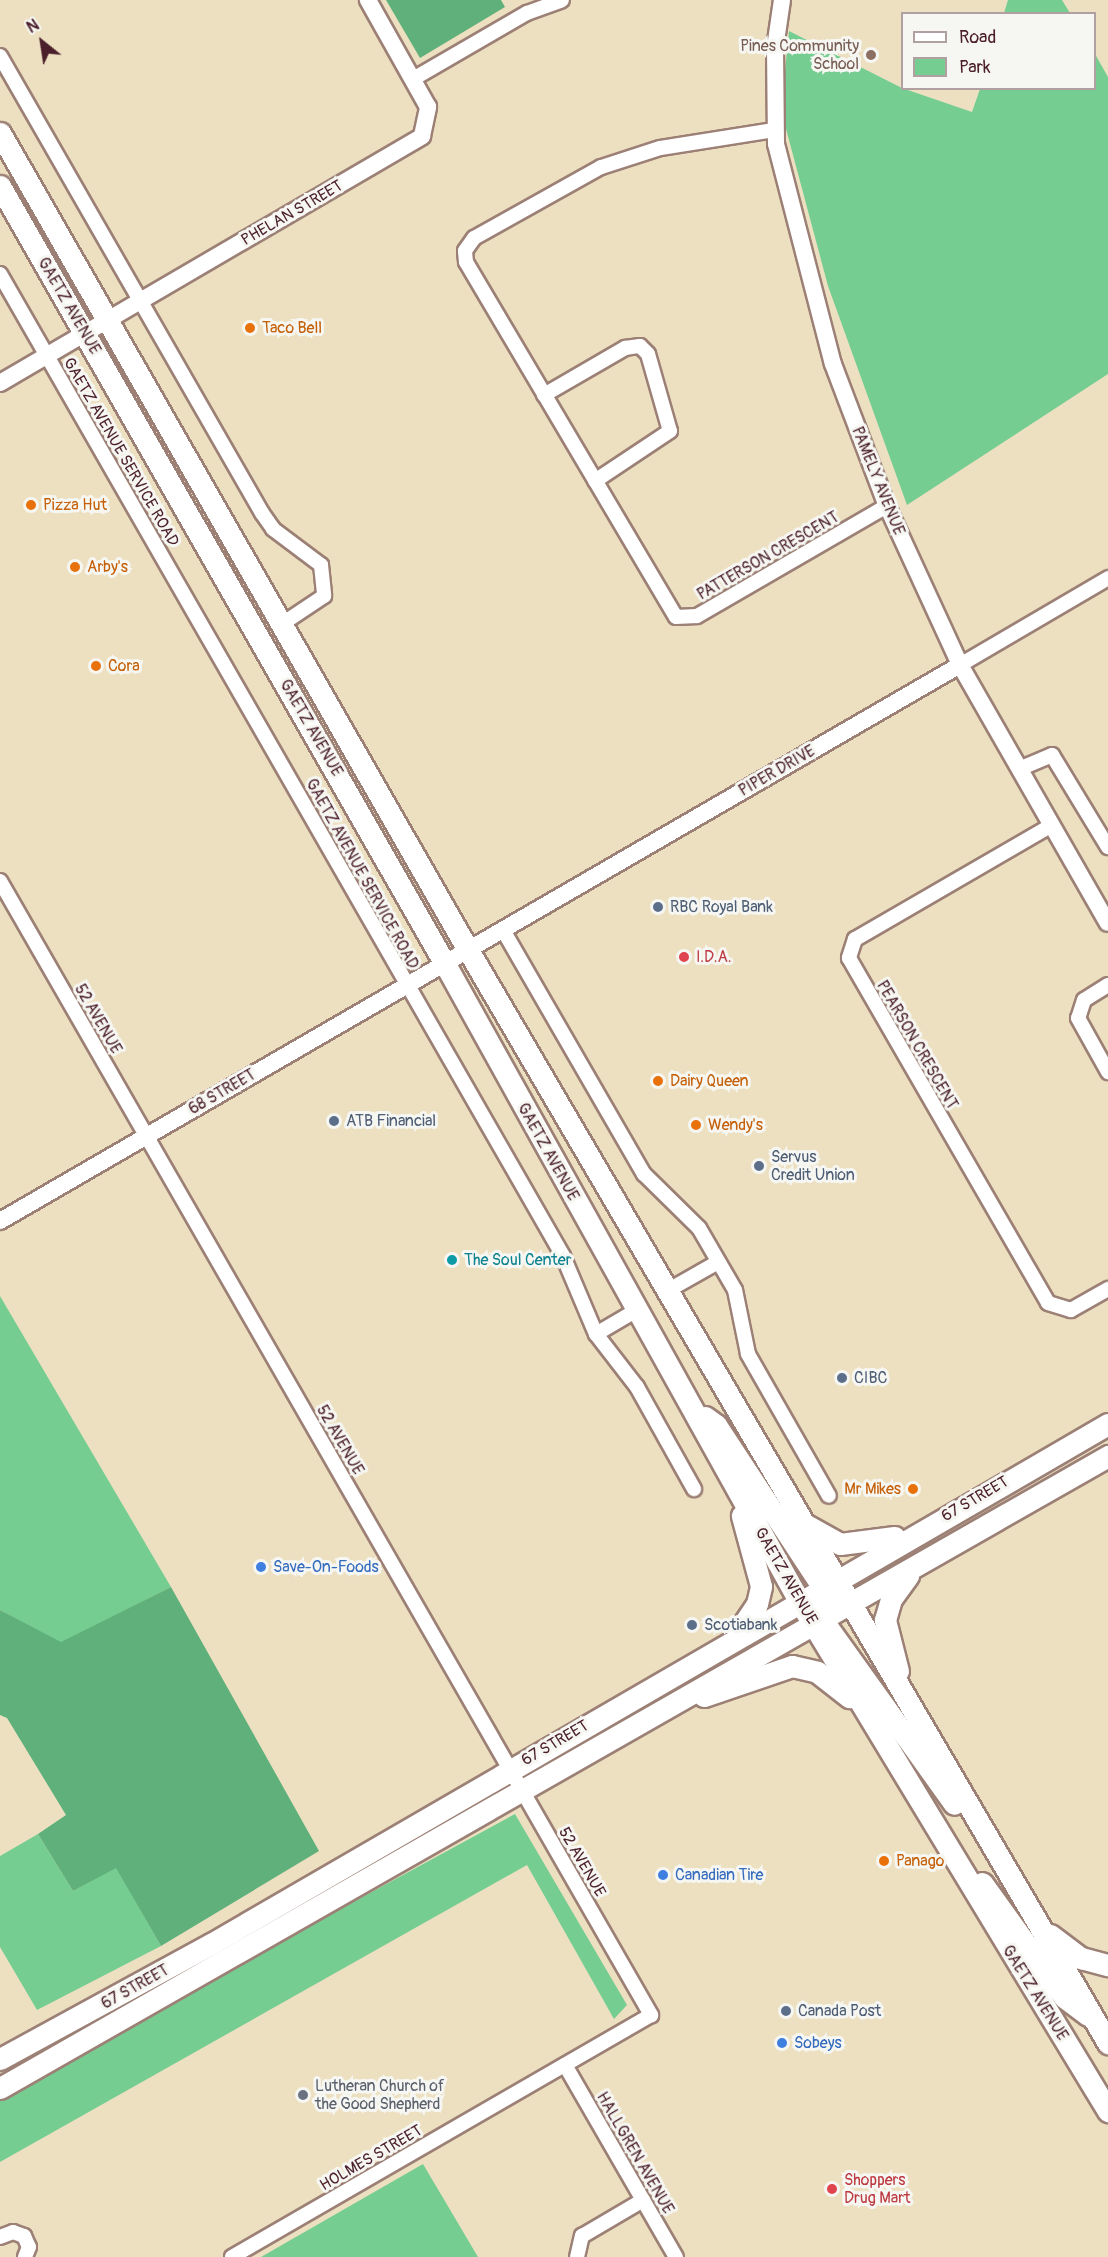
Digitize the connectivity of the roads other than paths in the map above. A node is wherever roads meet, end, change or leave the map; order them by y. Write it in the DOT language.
graph roads {
  1 [pos="368,0"];
  2 [pos="520,0"];
  3 [pos="562,0"];
  4 [pos="782,0"];
  5 [pos="527,13"];
  6 [pos="0,56"];
  7 [pos="413,79"];
  8 [pos="774,130"];
  9 [pos="0,133"];
  10 [pos="0,186"];
  11 [pos="0,274"];
  12 [pos="142,301"];
  13 [pos="107,321"];
  14 [pos="85,334"];
  15 [pos="46,356"];
  16 [pos="0,383"];
  17 [pos="544,395"];
  18 [pos="595,482"];
  19 [pos="886,506"];
  20 [pos="1108,578"];
  21 [pos="282,624"];
  22 [pos="960,665"];
  23 [pos="1019,769"];
  24 [pos="1052,825"];
  25 [pos="1108,847"];
  26 [pos="0,881"];
  27 [pos="1108,923"];
  28 [pos="503,930"];
  29 [pos="468,950"];
  30 [pos="445,964"];
  31 [pos="1108,985"];
  32 [pos="407,986"];
  33 [pos="1108,1072"];
  34 [pos="146,1136"];
  35 [pos="0,1221"];
  36 [pos="718,1262"];
  37 [pos="1108,1289"];
  38 [pos="667,1292"];
  39 [pos="635,1311"];
  40 [pos="596,1334"];
  41 [pos="685,1402"];
  42 [pos="1108,1424"];
  43 [pos="1108,1436"];
  44 [pos="1108,1456"];
  45 [pos="1016,1476"];
  46 [pos="732,1481"];
  47 [pos="694,1489"];
  48 [pos="829,1496"];
  49 [pos="1036,1497"];
  50 [pos="800,1521"];
  51 [pos="921,1530"];
  52 [pos="955,1544"];
  53 [pos="912,1569"];
  54 [pos="826,1585"];
  55 [pos="798,1599"];
  56 [pos="849,1606"];
  57 [pos="820,1622"];
  58 [pos="731,1640"];
  59 [pos="688,1699"];
  60 [pos="861,1708"];
  61 [pos="918,1722"];
  62 [pos="510,1770"];
  63 [pos="523,1792"];
  64 [pos="986,1841"];
  65 [pos="949,1854"];
  66 [pos="1036,1923"];
  67 [pos="1108,1965"];
  68 [pos="651,2015"];
  69 [pos="1093,2018"];
  70 [pos="1108,2043"];
  71 [pos="0,2059"];
  72 [pos="566,2065"];
  73 [pos="0,2088"];
  74 [pos="1108,2111"];
  75 [pos="643,2200"];
  76 [pos="0,2237"];
  77 [pos="25,2257"];
  78 [pos="232,2257"];
  79 [pos="577,2257"];
  80 [pos="676,2257"];
  1 -- 7 [label="street, PHELAN STREET"];
  2 -- 5 [label="street"];
  3 -- 5 [label="street"];
  4 -- 8 [label="street, PAMELY AVENUE"];
  5 -- 7 [label="street"];
  6 -- 12 [label="street"];
  7 -- 12 [label="street, PHELAN STREET"];
  8 -- 17 [label="street, PATTERSON CRESCENT"];
  8 -- 19 [label="street, PAMELY AVENUE"];
  9 -- 13 [label="main road, GAETZ AVENUE"];
  10 -- 14 [label="main road, GAETZ AVENUE"];
  11 -- 15 [label="street, GAETZ AVENUE SERVICE ROAD"];
  12 -- 13 [label="street, PHELAN STREET"];
  12 -- 21 [label="street"];
  13 -- 14 [label="street, PHELAN STREET"];
  13 -- 21 [label="main road, GAETZ AVENUE"];
  14 -- 15 [label="street, PHELAN STREET"];
  14 -- 30 [label="main road, GAETZ AVENUE"];
  15 -- 16 [label="street, PHELAN STREET"];
  15 -- 32 [label="street, GAETZ AVENUE SERVICE ROAD"];
  17 -- 18 [label="street, PATTERSON CRESCENT"];
  17 -- 18 [label="street"];
  18 -- 19 [label="street, PATTERSON CRESCENT"];
  19 -- 22 [label="street, PAMELY AVENUE"];
  20 -- 22 [label="street, PIPER DRIVE"];
  21 -- 29 [label="main road, GAETZ AVENUE"];
  22 -- 23 [label="street, PAMELY AVENUE"];
  22 -- 28 [label="street, PIPER DRIVE"];
  23 -- 24 [label="street, PAMELY AVENUE"];
  23 -- 25 [label="street"];
  24 -- 27 [label="street, PAMELY AVENUE"];
  24 -- 37 [label="street, PEARSON CRESCENT"];
  26 -- 34 [label="street, 52 AVENUE"];
  28 -- 29 [label="street, PIPER DRIVE"];
  28 -- 36 [label="street"];
  29 -- 30 [label="street, PIPER DRIVE"];
  29 -- 38 [label="main road, GAETZ AVENUE"];
  30 -- 32 [label="street, 68 STREET"];
  30 -- 39 [label="main road, GAETZ AVENUE"];
  31 -- 33 [label="street"];
  32 -- 34 [label="street, 68 STREET"];
  32 -- 40 [label="street, GAETZ AVENUE SERVICE ROAD"];
  34 -- 35 [label="street, 68 STREET"];
  34 -- 62 [label="street, 52 AVENUE"];
  36 -- 38 [label="street"];
  36 -- 48 [label="street"];
  38 -- 50 [label="main road, GAETZ AVENUE"];
  39 -- 40 [label="street"];
  39 -- 41 [label="main road, GAETZ AVENUE"];
  40 -- 47 [label="street, GAETZ AVENUE SERVICE ROAD"];
  41 -- 46 [label="main road, GAETZ AVENUE"];
  41 -- 54 [label="main road"];
  42 -- 45 [label="main road, 67 STREET"];
  43 -- 49 [label="main road"];
  44 -- 49 [label="main road, 67 STREET"];
  45 -- 51 [label="main road, 67 STREET"];
  45 -- 52 [label="main road"];
  46 -- 55 [label="main road, GAETZ AVENUE"];
  46 -- 58 [label="main road"];
  49 -- 52 [label="main road, 67 STREET"];
  50 -- 51 [label="main road"];
  50 -- 54 [label="main road, GAETZ AVENUE"];
  51 -- 54 [label="main road, 67 STREET"];
  52 -- 53 [label="main road, 67 STREET"];
  53 -- 56 [label="main road, 67 STREET"];
  53 -- 61 [label="main road"];
  54 -- 55 [label="main road, 67 STREET"];
  54 -- 56 [label="main road"];
  55 -- 57 [label="main road"];
  55 -- 58 [label="main road, 67 STREET"];
  56 -- 57 [label="main road, 67 STREET"];
  56 -- 61 [label="main road"];
  57 -- 59 [label="main road, 67 STREET"];
  57 -- 60 [label="main road, GAETZ AVENUE"];
  57 -- 64 [label="main road"];
  58 -- 62 [label="main road, 67 STREET"];
  59 -- 60 [label="main road"];
  59 -- 63 [label="main road, 67 STREET"];
  60 -- 65 [label="main road, GAETZ AVENUE"];
  61 -- 64 [label="main road"];
  62 -- 63 [label="street, 52 AVENUE"];
  62 -- 71 [label="main road, 67 STREET"];
  63 -- 68 [label="street, 52 AVENUE"];
  63 -- 73 [label="main road, 67 STREET"];
  64 -- 66 [label="main road"];
  65 -- 69 [label="main road"];
  65 -- 74 [label="main road, GAETZ AVENUE"];
  66 -- 67 [label="main road"];
  66 -- 69 [label="main road"];
  68 -- 72 [label="street, HOLMES STREET"];
  69 -- 70 [label="main road"];
  72 -- 75 [label="street, HALLGREN AVENUE"];
  72 -- 78 [label="street, HOLMES STREET"];
  75 -- 79 [label="street"];
  75 -- 80 [label="street, HALLGREN AVENUE"];
  76 -- 77 [label="street"];
}
